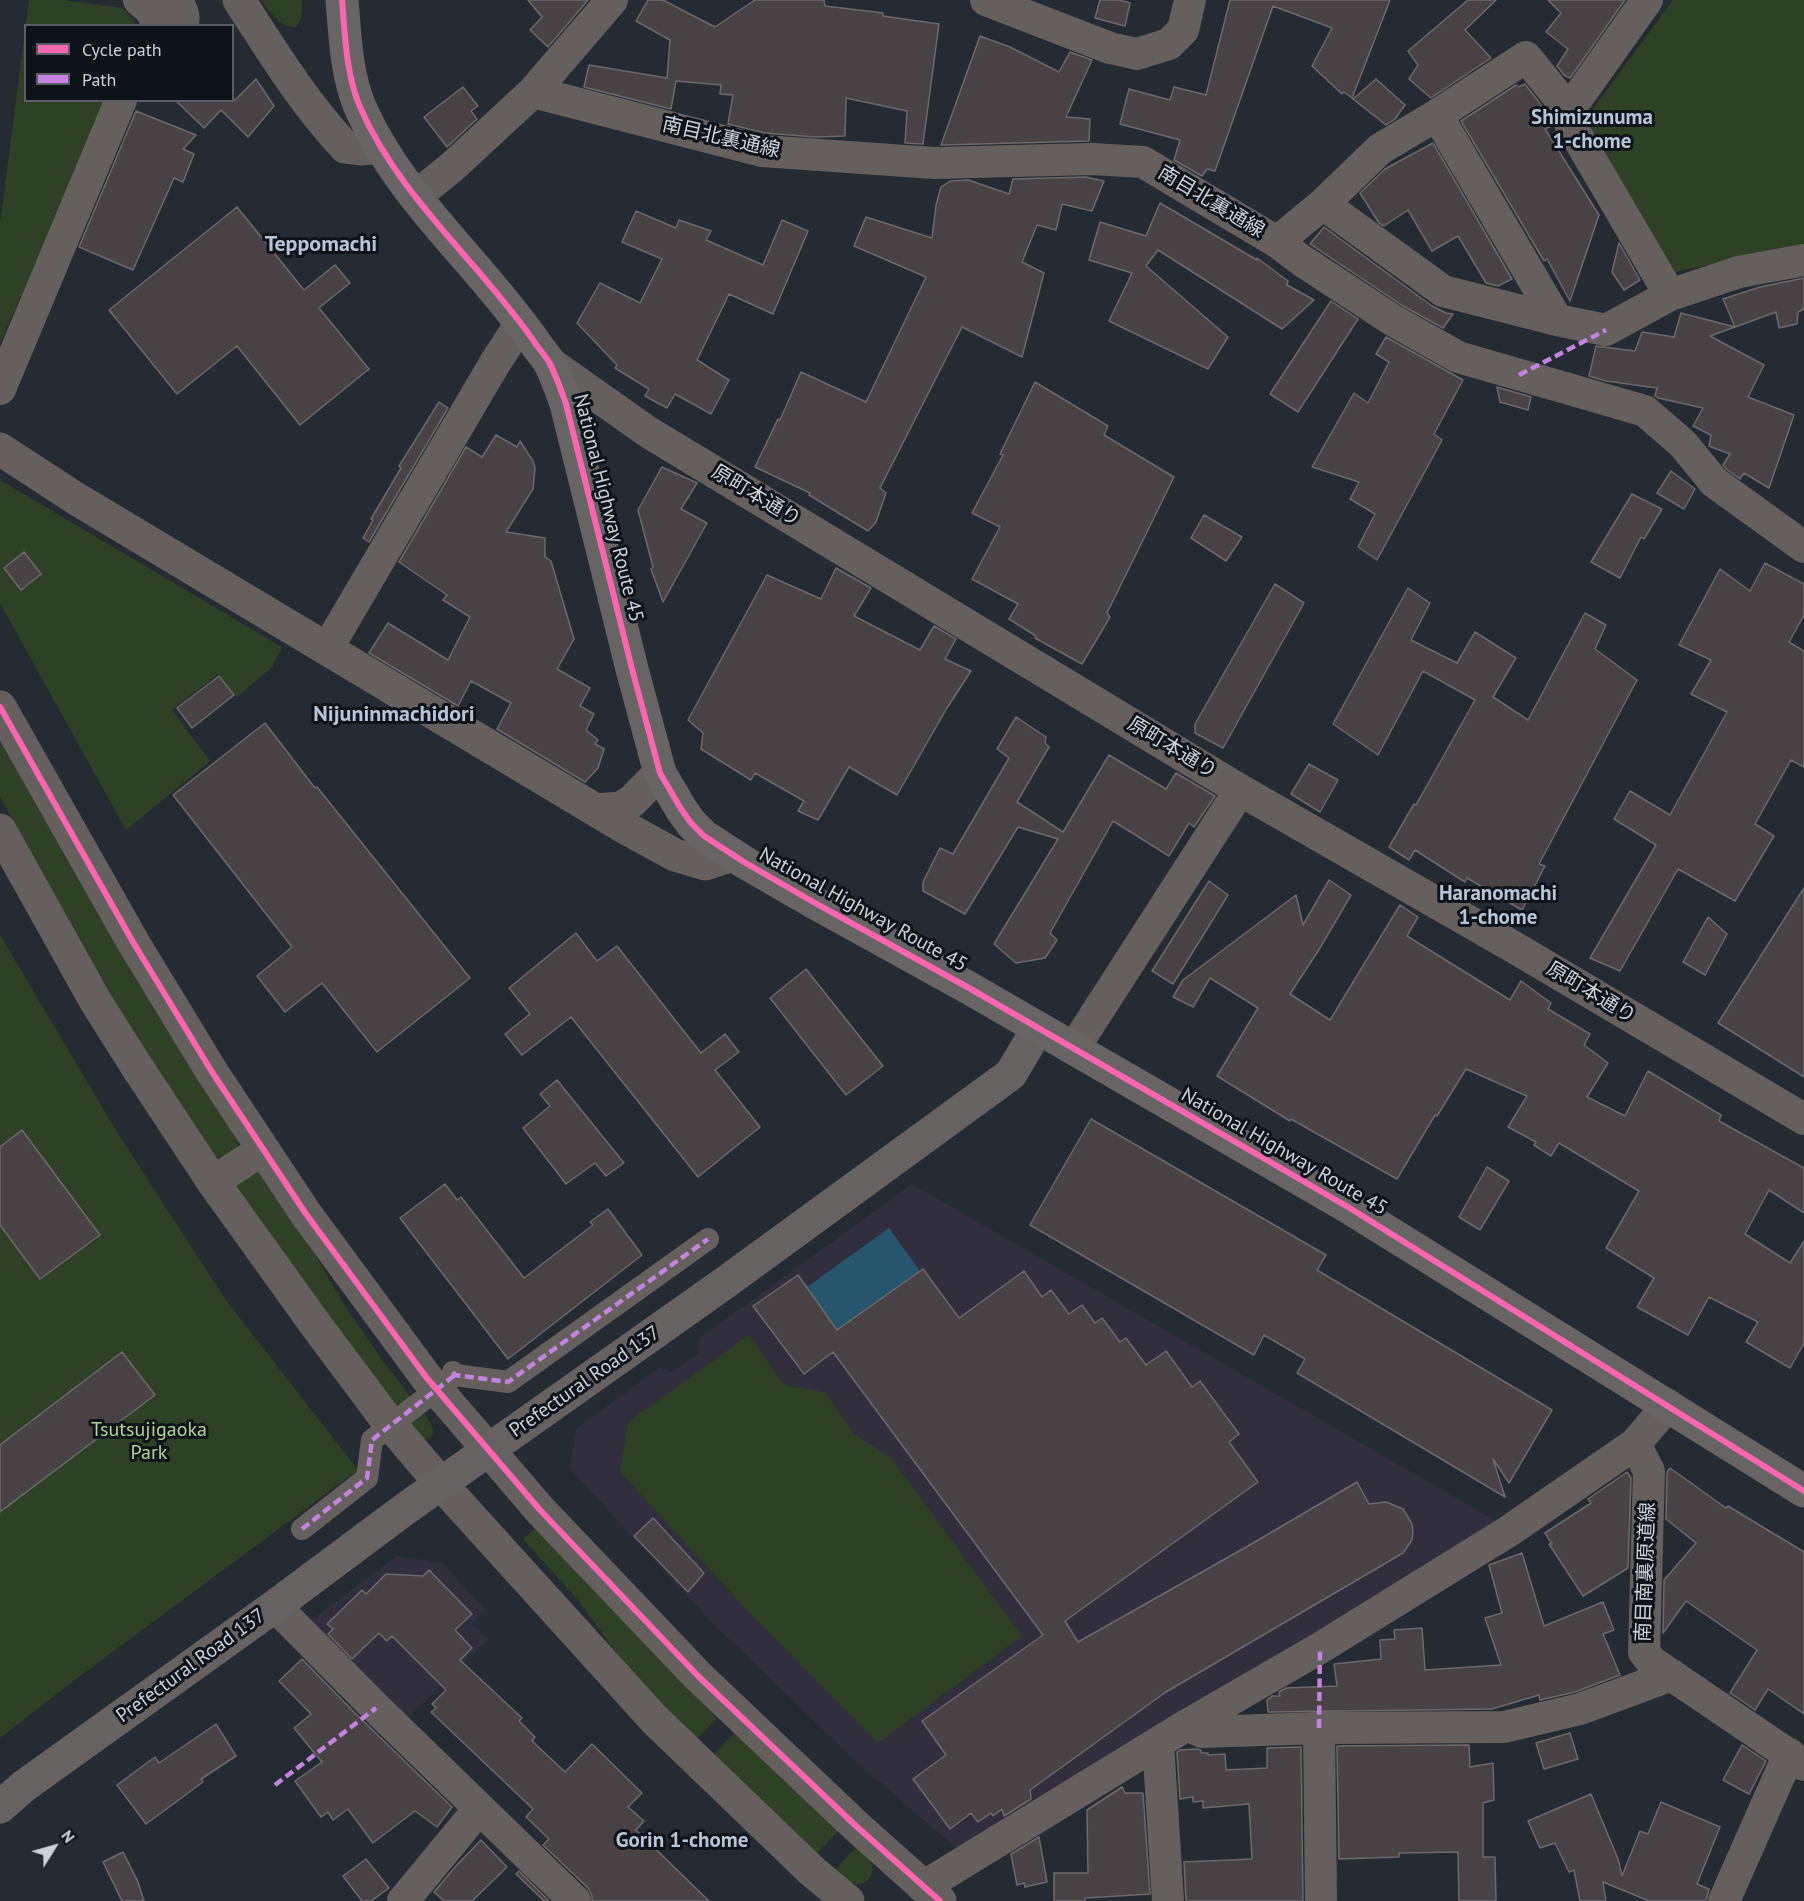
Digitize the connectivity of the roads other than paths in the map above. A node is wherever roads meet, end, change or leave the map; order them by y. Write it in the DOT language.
graph roads {
  1 [pos="139,0"];
  2 [pos="176,0"];
  3 [pos="239,0"];
  4 [pos="342,0"];
  5 [pos="612,0"];
  6 [pos="986,0"];
  7 [pos="1190,0"];
  8 [pos="1647,0"];
  9 [pos="158,24"];
  10 [pos="182,24"];
  11 [pos="533,92"];
  12 [pos="120,102"];
  13 [pos="1569,110"];
  14 [pos="1437,115"];
  15 [pos="381,147"];
  16 [pos="415,197"];
  17 [pos="1323,204"];
  18 [pos="1277,242"];
  19 [pos="1804,260"];
  20 [pos="1670,295"];
  21 [pos="1557,320"];
  22 [pos="521,323"];
  23 [pos="549,362"];
  24 [pos="0,389"];
  25 [pos="0,449"];
  26 [pos="1804,547"];
  27 [pos="327,649"];
  28 [pos="0,707"];
  29 [pos="660,773"];
  30 [pos="1240,790"];
  31 [pos="596,810"];
  32 [pos="0,830"];
  33 [pos="733,855"];
  34 [pos="1038,1028"];
  35 [pos="1074,1048"];
  36 [pos="1804,1119"];
  37 [pos="262,1150"];
  38 [pos="213,1182"];
  39 [pos="708,1239"];
  40 [pos="1668,1405"];
  41 [pos="1635,1444"];
  42 [pos="488,1450"];
  43 [pos="441,1484"];
  44 [pos="1804,1491"];
  45 [pos="302,1529"];
  46 [pos="275,1606"];
  47 [pos="1672,1675"];
  48 [pos="1187,1725"];
  49 [pos="1319,1728"];
  50 [pos="1158,1743"];
  51 [pos="1797,1760"];
  52 [pos="0,1807"];
  53 [pos="479,1809"];
  54 [pos="931,1894"];
  55 [pos="403,1901"];
  56 [pos="575,1901"];
  57 [pos="848,1901"];
  58 [pos="1168,1901"];
  59 [pos="1321,1901"];
  60 [pos="1724,1901"];
  1 -- 9 [label="street"];
  2 -- 10 [label="street"];
  3 -- 15 [label="street"];
  4 -- 15 [label="highway, National Highway Route 45"];
  5 -- 11 [label="street"];
  6 -- 7 [label="street"];
  8 -- 13 [label="street"];
  11 -- 16 [label="street"];
  11 -- 18 [label="street, 南目北裏通線"];
  12 -- 24 [label="street"];
  13 -- 14 [label="street"];
  13 -- 20 [label="street"];
  14 -- 17 [label="street"];
  14 -- 21 [label="street"];
  15 -- 16 [label="highway, National Highway Route 45"];
  16 -- 22 [label="highway, National Highway Route 45"];
  17 -- 18 [label="street"];
  17 -- 21 [label="street"];
  18 -- 26 [label="street, 南目北裏通線"];
  19 -- 20 [label="street"];
  20 -- 21 [label="street"];
  22 -- 23 [label="highway, National Highway Route 45"];
  22 -- 27 [label="street"];
  23 -- 29 [label="highway, National Highway Route 45"];
  23 -- 30 [label="street, 原町本通り"];
  25 -- 27 [label="street"];
  27 -- 31 [label="street"];
  28 -- 37 [label="street"];
  29 -- 31 [label="street"];
  29 -- 33 [label="highway, National Highway Route 45"];
  30 -- 35 [label="street"];
  30 -- 36 [label="street, 原町本通り"];
  31 -- 33 [label="street"];
  32 -- 38 [label="street"];
  33 -- 34 [label="highway, National Highway Route 45"];
  34 -- 35 [label="highway, National Highway Route 45"];
  34 -- 42 [label="main road, Prefectural Road 137"];
  35 -- 40 [label="highway, National Highway Route 45"];
  37 -- 38 [label="street"];
  37 -- 42 [label="street"];
  38 -- 43 [label="street"];
  39 -- 45 [label="street, bridge"];
  40 -- 41 [label="street"];
  40 -- 44 [label="highway, National Highway Route 45"];
  41 -- 47 [label="street, 南目南裏原道線"];
  41 -- 48 [label="street"];
  42 -- 43 [label="main road, Prefectural Road 137"];
  42 -- 54 [label="street"];
  43 -- 46 [label="main road, Prefectural Road 137"];
  43 -- 57 [label="street"];
  46 -- 52 [label="main road, Prefectural Road 137"];
  46 -- 53 [label="street"];
  47 -- 49 [label="street"];
  47 -- 51 [label="street, 南目南裏原道線"];
  48 -- 49 [label="street"];
  48 -- 50 [label="street"];
  49 -- 59 [label="street"];
  50 -- 54 [label="street"];
  50 -- 58 [label="street"];
  51 -- 60 [label="street"];
  53 -- 55 [label="street"];
  53 -- 56 [label="street"];
}
